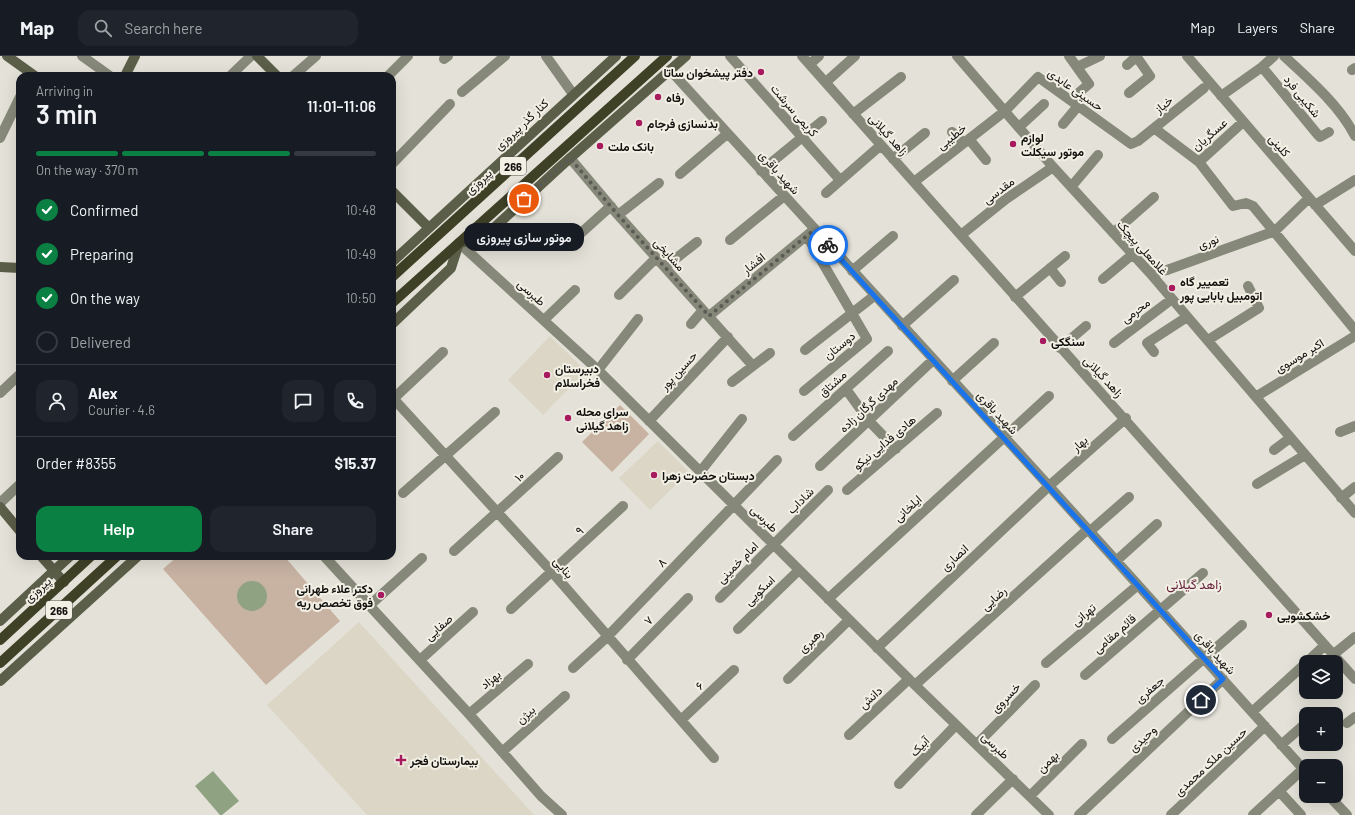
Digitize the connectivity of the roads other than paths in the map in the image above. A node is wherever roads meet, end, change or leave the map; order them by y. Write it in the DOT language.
graph roads {
  1 [pos="7,56"];
  2 [pos="82,56"];
  3 [pos="135,56"];
  4 [pos="250,56"];
  5 [pos="257,56"];
  6 [pos="316,56"];
  7 [pos="408,56"];
  8 [pos="504,56"];
  9 [pos="546,56"];
  10 [pos="616,56"];
  11 [pos="635,56"];
  12 [pos="686,56"];
  13 [pos="730,56"];
  14 [pos="802,56"];
  15 [pos="818,56"];
  16 [pos="855,56"];
  17 [pos="957,56"];
  18 [pos="1069,56"];
  19 [pos="1100,56"];
  20 [pos="1136,56"];
  21 [pos="1187,56"];
  22 [pos="1274,56"];
  23 [pos="1284,56"];
  24 [pos="664,59"];
  25 [pos="810,64"];
  26 [pos="1127,65"];
  27 [pos="1078,67"];
  28 [pos="1262,67"];
  29 [pos="670,70"];
  30 [pos="29,72"];
  31 [pos="104,72"];
  32 [pos="127,72"];
  33 [pos="234,72"];
  34 [pos="273,72"];
  35 [pos="298,72"];
  36 [pos="392,72"];
  37 [pos="901,77"];
  38 [pos="826,82"];
  39 [pos="1204,88"];
  40 [pos="462,92"];
  41 [pos="1129,93"];
  42 [pos="573,94"];
  43 [pos="1221,96"];
  44 [pos="1074,103"];
  45 [pos="16,104"];
  46 [pos="450,104"];
  47 [pos="1044,104"];
  48 [pos="1005,111"];
  49 [pos="853,114"];
  50 [pos="822,121"];
  51 [pos="1243,122"];
  52 [pos="1063,124"];
  53 [pos="1019,127"];
  54 [pos="1154,128"];
  55 [pos="1,132"];
  56 [pos="952,132"];
  57 [pos="1329,132"];
  58 [pos="925,133"];
  59 [pos="727,134"];
  60 [pos="1355,136"];
  61 [pos="802,138"];
  62 [pos="966,141"];
  63 [pos="1138,141"];
  64 [pos="881,145"];
  65 [pos="1098,155"];
  66 [pos="570,158"];
  67 [pos="893,159"];
  68 [pos="396,160"];
  69 [pos="986,160"];
  70 [pos="1199,162"];
  71 [pos="1053,166"];
  72 [pos="761,171"];
  73 [pos="680,174"];
  74 [pos="840,180"];
  75 [pos="1355,180"];
  76 [pos="914,182"];
  77 [pos="659,183"];
  78 [pos="1071,187"];
  79 [pos="826,193"];
  80 [pos="396,195"];
  81 [pos="784,196"];
  82 [pos="1154,197"];
  83 [pos="1312,202"];
  84 [pos="611,206"];
  85 [pos="618,215"];
  86 [pos="429,228"];
  87 [pos="1275,231"];
  88 [pos="581,233"];
  89 [pos="811,233"];
  90 [pos="1113,233"];
  91 [pos="961,235"];
  92 [pos="893,236"];
  93 [pos="730,240"];
  94 [pos="697,242"];
  95 [pos="459,243"];
  96 [pos="1355,251"];
  97 [pos="1133,254"];
  98 [pos="1065,256"];
  99 [pos="396,258"];
  100 [pos="656,258"];
  101 [pos="0,259"];
  102 [pos="0,267"];
  103 [pos="16,267"];
  104 [pos="664,267"];
  105 [pos="16,268"];
  106 [pos="1050,268"];
  107 [pos="852,271"];
  108 [pos="396,273"];
  109 [pos="1150,273"];
  110 [pos="1103,278"];
  111 [pos="954,280"];
  112 [pos="1061,282"];
  113 [pos="1248,286"];
  114 [pos="575,290"];
  115 [pos="619,295"];
  116 [pos="874,296"];
  117 [pos="1015,297"];
  118 [pos="396,299"];
  119 [pos="1172,299"];
  120 [pos="706,313"];
  121 [pos="852,313"];
  122 [pos="1187,317"];
  123 [pos="638,319"];
  124 [pos="396,320"];
  125 [pos="544,320"];
  126 [pos="691,324"];
  127 [pos="902,326"];
  128 [pos="1086,326"];
  129 [pos="1355,330"];
  130 [pos="1355,336"];
  131 [pos="728,337"];
  132 [pos="1208,340"];
  133 [pos="994,343"];
  134 [pos="1114,343"];
  135 [pos="1060,348"];
  136 [pos="805,350"];
  137 [pos="888,351"];
  138 [pos="443,352"];
  139 [pos="1154,352"];
  140 [pos="770,353"];
  141 [pos="933,360"];
  142 [pos="753,366"];
  143 [pos="598,370"];
  144 [pos="16,378"];
  145 [pos="952,381"];
  146 [pos="732,382"];
  147 [pos="846,389"];
  148 [pos="804,390"];
  149 [pos="0,392"];
  150 [pos="396,395"];
  151 [pos="1049,396"];
  152 [pos="1256,396"];
  153 [pos="396,401"];
  154 [pos="495,412"];
  155 [pos="938,414"];
  156 [pos="1126,418"];
  157 [pos="742,419"];
  158 [pos="869,420"];
  159 [pos="649,421"];
  160 [pos="1355,426"];
  161 [pos="1340,432"];
  162 [pos="793,436"];
  163 [pos="1003,436"];
  164 [pos="1290,438"];
  165 [pos="896,449"];
  166 [pos="1274,450"];
  167 [pos="445,455"];
  168 [pos="1305,455"];
  169 [pos="558,457"];
  170 [pos="777,460"];
  171 [pos="820,466"];
  172 [pos="700,472"];
  173 [pos="1257,484"];
  174 [pos="1049,486"];
  175 [pos="16,488"];
  176 [pos="1355,488"];
  177 [pos="828,490"];
  178 [pos="847,490"];
  179 [pos="403,493"];
  180 [pos="1129,497"];
  181 [pos="1340,498"];
  182 [pos="0,503"];
  183 [pos="733,505"];
  184 [pos="623,506"];
  185 [pos="0,507"];
  186 [pos="1355,513"];
  187 [pos="497,514"];
  188 [pos="1157,524"];
  189 [pos="16,526"];
  190 [pos="1088,531"];
  191 [pos="773,544"];
  192 [pos="454,551"];
  193 [pos="422,558"];
  194 [pos="44,560"];
  195 [pos="66,560"];
  196 [pos="87,560"];
  197 [pos="114,560"];
  198 [pos="134,560"];
  199 [pos="328,560"];
  200 [pos="1116,561"];
  201 [pos="799,570"];
  202 [pos="54,571"];
  203 [pos="552,572"];
  204 [pos="1203,573"];
  205 [pos="64,582"];
  206 [pos="1138,585"];
  207 [pos="688,598"];
  208 [pos="720,598"];
  209 [pos="828,599"];
  210 [pos="370,605"];
  211 [pos="511,609"];
  212 [pos="1160,610"];
  213 [pos="473,612"];
  214 [pos="849,620"];
  215 [pos="0,621"];
  216 [pos="1242,625"];
  217 [pos="738,628"];
  218 [pos="607,637"];
  219 [pos="1355,637"];
  220 [pos="0,640"];
  221 [pos="1326,645"];
  222 [pos="877,648"];
  223 [pos="1334,654"];
  224 [pos="1314,655"];
  225 [pos="1204,658"];
  226 [pos="420,660"];
  227 [pos="627,660"];
  228 [pos="1046,663"];
  229 [pos="0,664"];
  230 [pos="528,664"];
  231 [pos="573,668"];
  232 [pos="1299,668"];
  233 [pos="734,670"];
  234 [pos="1085,675"];
  235 [pos="788,679"];
  236 [pos="1223,679"];
  237 [pos="1355,679"];
  238 [pos="0,681"];
  239 [pos="912,682"];
  240 [pos="1035,685"];
  241 [pos="565,696"];
  242 [pos="1252,712"];
  243 [pos="470,714"];
  244 [pos="681,720"];
  245 [pos="956,725"];
  246 [pos="1265,726"];
  247 [pos="1299,730"];
  248 [pos="849,735"];
  249 [pos="1112,739"];
  250 [pos="977,744"];
  251 [pos="1082,744"];
  252 [pos="1281,745"];
  253 [pos="502,752"];
  254 [pos="714,758"];
  255 [pos="1299,764"];
  256 [pos="1299,775"];
  257 [pos="1013,779"];
  258 [pos="899,784"];
  259 [pos="1278,792"];
  260 [pos="1030,796"];
  261 [pos="1335,803"];
  262 [pos="1256,814"];
  263 [pos="562,815"];
  264 [pos="976,815"];
  265 [pos="1049,815"];
  266 [pos="1079,815"];
  267 [pos="1172,815"];
  268 [pos="1301,815"];
  269 [pos="1346,815"];
  1 -- 30 [label="main road"];
  2 -- 31 [label="street"];
  3 -- 32 [label="main road"];
  4 -- 33 [label="street"];
  5 -- 34 [label="main road"];
  6 -- 35 [label="street"];
  7 -- 36 [label="street"];
  8 -- 40 [label="street"];
  9 -- 42 [label="street"];
  10 -- 42 [label="main road, کنار گذر پیروزی"];
  11 -- 108 [label="main road, پیروزی / 266"];
  12 -- 29 [label="main road"];
  13 -- 61 [label="street, کریمی سرشت"];
  14 -- 25 [label="street, زاهد گیلانی"];
  15 -- 25 [label="street"];
  16 -- 38 [label="street"];
  17 -- 48 [label="street, غلامعلی پیچک"];
  18 -- 27 [label="street"];
  19 -- 27 [label="street"];
  20 -- 26 [label="street"];
  20 -- 41 [label="street"];
  21 -- 43 [label="street, کلینی"];
  22 -- 28 [label="street"];
  23 -- 60 [label="street"];
  24 -- 29 [label="main road"];
  24 -- 95 [label="main road, 266"];
  25 -- 38 [label="street, زاهد گیلانی"];
  27 -- 44 [label="street"];
  28 -- 43 [label="street"];
  28 -- 57 [label="street, شکیبی فرد"];
  29 -- 59 [label="street, شهید باقری"];
  29 -- 66 [label="main road"];
  37 -- 49 [label="street"];
  38 -- 49 [label="street, زاهد گیلانی"];
  39 -- 54 [label="street, خباز"];
  42 -- 86 [label="main road, کنار گذر پیروزی"];
  43 -- 51 [label="street, کلینی"];
  44 -- 48 [label="street, حسینی عابدی"];
  44 -- 52 [label="street"];
  44 -- 63 [label="street, حسینی عابدی"];
  45 -- 55 [label="street"];
  46 -- 68 [label="street"];
  47 -- 53 [label="street"];
  48 -- 53 [label="street, غلامعلی پیچک"];
  48 -- 62 [label="street, خطیبی"];
  49 -- 64 [label="street, زاهد گیلانی"];
  50 -- 61 [label="street"];
  51 -- 70 [label="street, عسگریان"];
  51 -- 83 [label="street, کلینی"];
  53 -- 71 [label="street, غلامعلی پیچک"];
  54 -- 63 [label="street, خباز"];
  54 -- 70 [label="street, عسگریان"];
  56 -- 62 [label="street"];
  58 -- 67 [label="street"];
  59 -- 72 [label="street, شهید باقری"];
  59 -- 73 [label="street"];
  61 -- 72 [label="street"];
  61 -- 74 [label="street, کریمی سرشت"];
  62 -- 69 [label="street"];
  62 -- 76 [label="street, خطیبی"];
  64 -- 67 [label="street, زاهد گیلانی"];
  64 -- 74 [label="street"];
  65 -- 78 [label="street"];
  66 -- 84 [label="street, مشایخی"];
  66 -- 95 [label="main road"];
  67 -- 76 [label="street, زاهد گیلانی"];
  70 -- 87 [label="street"];
  71 -- 78 [label="street, غلامعلی پیچک"];
  71 -- 91 [label="street, مقدسی"];
  72 -- 81 [label="street, شهید باقری"];
  74 -- 79 [label="street"];
  75 -- 83 [label="street, نوری"];
  76 -- 91 [label="street, زاهد گیلانی"];
  77 -- 85 [label="street"];
  78 -- 90 [label="street, غلامعلی پیچک"];
  80 -- 86 [label="main road"];
  81 -- 89 [label="street, شهید باقری"];
  81 -- 93 [label="street"];
  82 -- 90 [label="street"];
  83 -- 87 [label="street, نوری"];
  83 -- 96 [label="street, کلینی"];
  84 -- 85 [label="street, مشایخی"];
  84 -- 88 [label="street"];
  85 -- 100 [label="street, مشایخی"];
  86 -- 99 [label="main road, کنار گذر پیروزی"];
  87 -- 109 [label="street, نوری"];
  87 -- 129 [label="street"];
  89 -- 107 [label="street, شهید باقری"];
  89 -- 120 [label="street, افشار"];
  89 -- 121 [label="street, دوستان"];
  90 -- 97 [label="street, غلامعلی پیچک"];
  91 -- 117 [label="street, زاهد گیلانی"];
  92 -- 107 [label="street"];
  94 -- 104 [label="street"];
  95 -- 118 [label="main road, 266"];
  95 -- 124 [label="main road"];
  95 -- 125 [label="street, طبرسی"];
  97 -- 109 [label="street, غلامعلی پیچک"];
  97 -- 110 [label="street"];
  98 -- 106 [label="street"];
  100 -- 104 [label="street, مشایخی"];
  100 -- 115 [label="street"];
  101 -- 103 [label="main road"];
  102 -- 105 [label="main road"];
  104 -- 120 [label="street, مشایخی"];
  106 -- 112 [label="street"];
  106 -- 117 [label="street"];
  107 -- 116 [label="street, شهید باقری"];
  109 -- 119 [label="street, غلامعلی پیچک"];
  111 -- 127 [label="street"];
  113 -- 132 [label="street"];
  114 -- 125 [label="street"];
  116 -- 121 [label="street, دوستان"];
  116 -- 127 [label="street, شهید باقری"];
  117 -- 135 [label="street, زاهد گیلانی"];
  119 -- 122 [label="street, غلامعلی پیچک"];
  119 -- 134 [label="street, محرمی"];
  120 -- 126 [label="street, افشار"];
  120 -- 131 [label="street, مشایخی"];
  121 -- 136 [label="street, دوستان"];
  121 -- 148 [label="street, دوستان"];
  122 -- 132 [label="street, غلامعلی پیچک"];
  122 -- 139 [label="street"];
  123 -- 143 [label="street"];
  125 -- 143 [label="street, طبرسی"];
  127 -- 141 [label="street, شهید باقری"];
  128 -- 135 [label="street"];
  130 -- 152 [label="street, اکبر موسوی"];
  131 -- 142 [label="street, مشایخی"];
  131 -- 159 [label="street, حسین پور"];
  132 -- 152 [label="street, غلامعلی پیچک"];
  133 -- 145 [label="street"];
  135 -- 156 [label="street, زاهد گیلانی"];
  137 -- 147 [label="street, مشتاق"];
  138 -- 150 [label="street"];
  140 -- 142 [label="street"];
  141 -- 145 [label="street, شهید باقری"];
  141 -- 158 [label="street, مهدی گرگان زاده"];
  142 -- 146 [label="street"];
  143 -- 159 [label="street, طبرسی"];
  144 -- 149 [label="street"];
  145 -- 163 [label="street, شهید باقری"];
  147 -- 158 [label="street"];
  147 -- 162 [label="street, مشتاق"];
  151 -- 163 [label="street, ایلخانی"];
  152 -- 164 [label="street, غلامعلی پیچک"];
  153 -- 167 [label="street, بنایی"];
  154 -- 167 [label="street"];
  155 -- 165 [label="street, هادی فدایی نیکو"];
  156 -- 174 [label="street, بهار"];
  156 -- 221 [label="street, زاهد گیلانی"];
  157 -- 172 [label="street"];
  158 -- 165 [label="street"];
  158 -- 171 [label="street, مهدی گرگان زاده"];
  159 -- 172 [label="street, طبرسی"];
  160 -- 161 [label="street"];
  163 -- 174 [label="street, شهید باقری"];
  163 -- 209 [label="street, ایلخانی"];
  164 -- 166 [label="street"];
  164 -- 168 [label="street, غلامعلی پیچک"];
  165 -- 178 [label="street, هادی فدایی نیکو"];
  167 -- 179 [label="street"];
  167 -- 187 [label="street, بنایی"];
  168 -- 173 [label="street"];
  168 -- 181 [label="street, غلامعلی پیچک"];
  169 -- 187 [label="street, ۱۰"];
  170 -- 183 [label="street, ۸"];
  172 -- 183 [label="street, طبرسی"];
  174 -- 190 [label="street, شهید باقری"];
  174 -- 222 [label="street, انصاری"];
  175 -- 182 [label="street"];
  176 -- 181 [label="street"];
  177 -- 191 [label="street, شاداب"];
  180 -- 190 [label="street, رضایی"];
  181 -- 186 [label="street, غلامعلی پیچک"];
  183 -- 191 [label="street, طبرسی"];
  183 -- 218 [label="street, ۸"];
  184 -- 203 [label="street, ۹"];
  185 -- 189 [label="main road"];
  187 -- 192 [label="street, ۱۰"];
  187 -- 203 [label="street, بنایی"];
  188 -- 200 [label="street"];
  190 -- 200 [label="street, شهید باقری"];
  190 -- 239 [label="street, رضایی"];
  191 -- 201 [label="street, طبرسی"];
  191 -- 208 [label="street, امام خمینی"];
  193 -- 210 [label="street"];
  194 -- 202 [label="main road"];
  195 -- 202 [label="main road"];
  196 -- 205 [label="main road, پیروزی / 266"];
  197 -- 229 [label="main road, 266"];
  198 -- 238 [label="main road"];
  199 -- 210 [label="street"];
  200 -- 206 [label="street, شهید باقری"];
  201 -- 209 [label="street, طبرسی"];
  201 -- 217 [label="street, اسکویی"];
  202 -- 205 [label="main road"];
  202 -- 215 [label="main road"];
  203 -- 211 [label="street, ۹"];
  203 -- 218 [label="street, بنایی"];
  204 -- 212 [label="street, قائم مقامی"];
  205 -- 220 [label="main road, پیروزی / 266"];
  206 -- 212 [label="street, شهید باقری"];
  206 -- 228 [label="street, تهرانی"];
  207 -- 227 [label="street, ۷"];
  209 -- 214 [label="street, طبرسی"];
  210 -- 226 [label="street"];
  212 -- 225 [label="street, شهید باقری"];
  212 -- 234 [label="street, قائم مقامی"];
  213 -- 226 [label="street, صفایی"];
  214 -- 222 [label="street, طبرسی"];
  214 -- 235 [label="street, رهبری"];
  216 -- 225 [label="street, جعفری"];
  218 -- 227 [label="street, بنایی"];
  218 -- 231 [label="street, ۸"];
  219 -- 223 [label="street"];
  221 -- 223 [label="street, زاهد گیلانی"];
  221 -- 224 [label="street"];
  222 -- 239 [label="street, طبرسی"];
  223 -- 237 [label="street, زاهد گیلانی"];
  225 -- 236 [label="street, شهید باقری"];
  225 -- 249 [label="street, جعفری"];
  226 -- 243 [label="street"];
  227 -- 244 [label="street, بنایی"];
  230 -- 243 [label="street, بهزاد"];
  232 -- 242 [label="street"];
  233 -- 244 [label="street, ۶"];
  236 -- 242 [label="street, شهید باقری"];
  236 -- 266 [label="street, وحیدی"];
  239 -- 245 [label="street, طبرسی"];
  239 -- 248 [label="street, دانش"];
  240 -- 250 [label="street, خسروی"];
  241 -- 253 [label="street, بیژن"];
  242 -- 246 [label="street, شهید باقری"];
  243 -- 253 [label="street"];
  244 -- 254 [label="street, بنایی"];
  245 -- 250 [label="street, طبرسی"];
  245 -- 258 [label="street, آبیک"];
  246 -- 252 [label="street, شهید باقری"];
  246 -- 267 [label="street, حسین ملک محمدی"];
  247 -- 252 [label="street"];
  250 -- 257 [label="street, طبرسی"];
  251 -- 260 [label="street, بهمن"];
  252 -- 255 [label="street, شهید باقری"];
  253 -- 263 [label="street"];
  256 -- 259 [label="street"];
  257 -- 260 [label="street, طبرسی"];
  257 -- 264 [label="street"];
  259 -- 262 [label="street"];
  259 -- 268 [label="street"];
  260 -- 265 [label="street, طبرسی"];
  261 -- 269 [label="street"];
}
